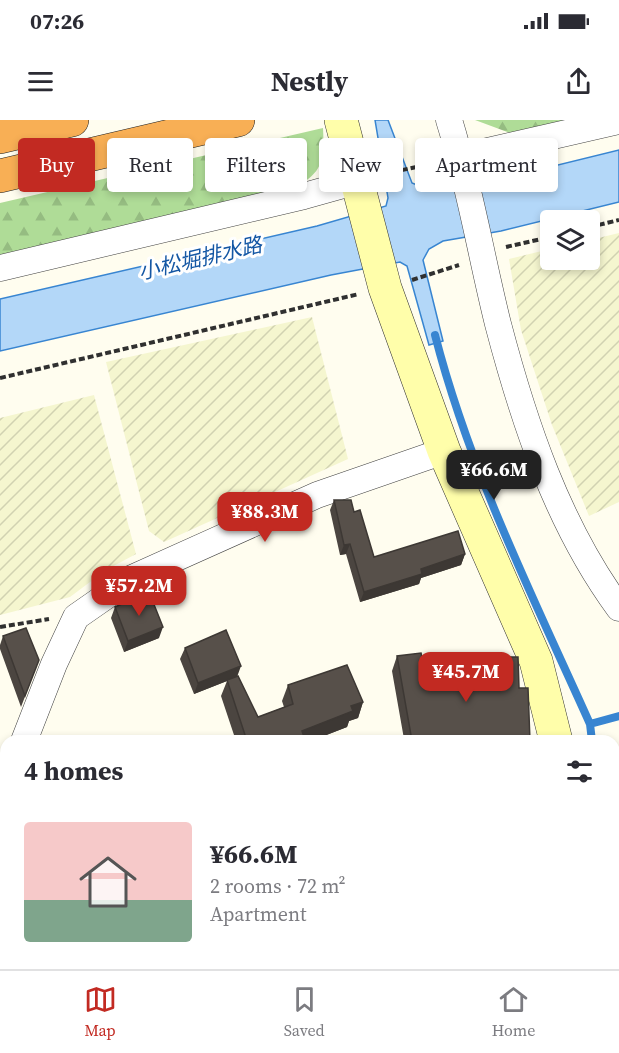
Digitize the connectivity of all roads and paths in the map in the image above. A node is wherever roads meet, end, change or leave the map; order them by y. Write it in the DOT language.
graph roads {
  1 [pos="72,120"];
  2 [pos="238,120"];
  3 [pos="341,120"];
  4 [pos="449,120"];
  5 [pos="619,121"];
  6 [pos="0,137"];
  7 [pos="348,138"];
  8 [pos="452,138"];
  9 [pos="556,138"];
  10 [pos="0,176"];
  11 [pos="328,192"];
  12 [pos="367,192"];
  13 [pos="464,192"];
  14 [pos="619,220"];
  15 [pos="600,225"];
  16 [pos="540,239"];
  17 [pos="481,251"];
  18 [pos="0,268"];
  19 [pos="436,273"];
  20 [pos="390,281"];
  21 [pos="0,378"];
  22 [pos="444,451"];
  23 [pos="619,608"];
  24 [pos="76,617"];
  25 [pos="0,627"];
  26 [pos="26,735"];
  27 [pos="554,735"];
  1 -- 6 [label="highway"];
  2 -- 10 [label="highway"];
  3 -- 7 [label="street"];
  4 -- 8 [label="street"];
  5 -- 9 [label="street"];
  11 -- 18 [label="street"];
  12 -- 20 [label="street"];
  13 -- 17 [label="street"];
  14 -- 15 [label="path"];
  16 -- 17 [label="path"];
  17 -- 23 [label="street"];
  19 -- 20 [label="path"];
  20 -- 21 [label="path"];
  20 -- 22 [label="street"];
  22 -- 24 [label="street"];
  22 -- 27 [label="street"];
  24 -- 25 [label="path"];
  24 -- 26 [label="street"];
}
